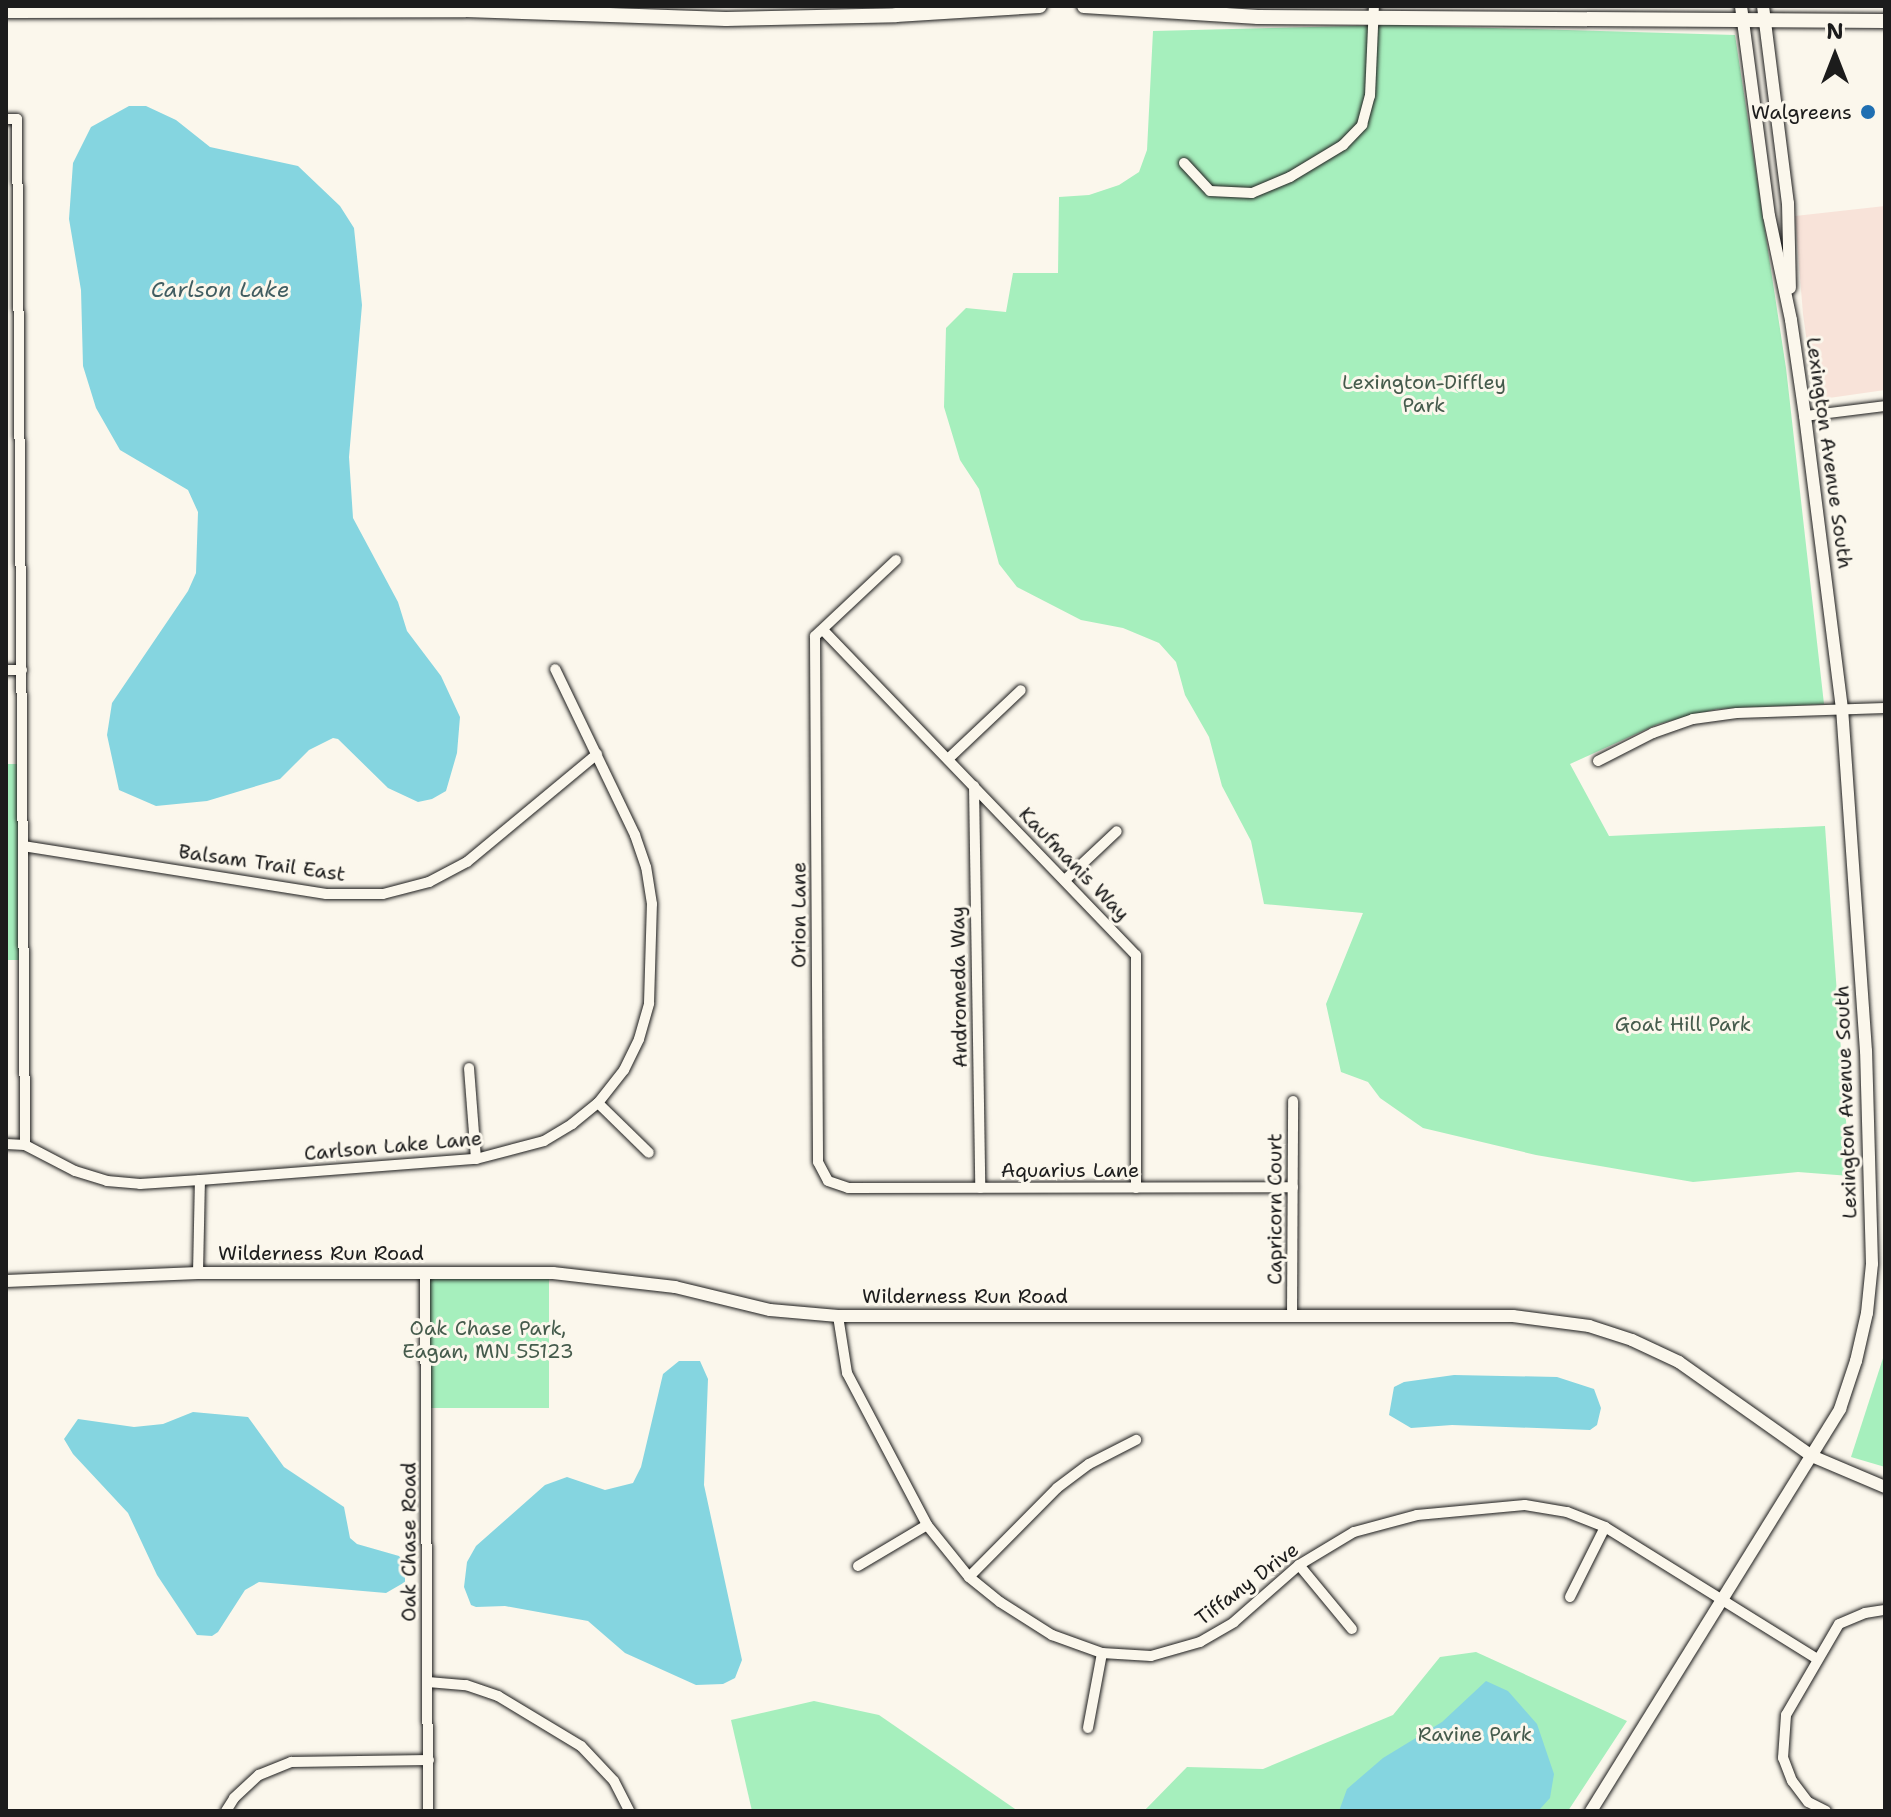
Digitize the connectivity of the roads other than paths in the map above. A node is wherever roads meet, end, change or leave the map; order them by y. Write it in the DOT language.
graph roads {
  1 [pos="1040,6"];
  2 [pos="1084,6"];
  3 [pos="240,8"];
  4 [pos="6,11"];
  5 [pos="1374,12"];
  6 [pos="1742,13"];
  7 [pos="1764,14"];
  8 [pos="1885,21"];
  9 [pos="12,119"];
  10 [pos="1184,163"];
  11 [pos="1791,320"];
  12 [pos="1885,406"];
  13 [pos="1805,416"];
  14 [pos="896,560"];
  15 [pos="823,630"];
  16 [pos="555,669"];
  17 [pos="6,670"];
  18 [pos="22,670"];
  19 [pos="1021,690"];
  20 [pos="1885,708"];
  21 [pos="1842,709"];
  22 [pos="597,754"];
  23 [pos="948,759"];
  24 [pos="1598,761"];
  25 [pos="974,786"];
  26 [pos="1117,831"];
  27 [pos="23,846"];
  28 [pos="1065,880"];
  29 [pos="469,1068"];
  30 [pos="1293,1101"];
  31 [pos="598,1103"];
  32 [pos="6,1144"];
  33 [pos="25,1145"];
  34 [pos="649,1153"];
  35 [pos="476,1159"];
  36 [pos="200,1180"];
  37 [pos="1293,1187"];
  38 [pos="848,1188"];
  39 [pos="980,1188"];
  40 [pos="1136,1188"];
  41 [pos="198,1273"];
  42 [pos="425,1273"];
  43 [pos="6,1281"];
  44 [pos="838,1316"];
  45 [pos="1292,1317"];
  46 [pos="1136,1440"];
  47 [pos="1812,1456"];
  48 [pos="1885,1487"];
  49 [pos="927,1525"];
  50 [pos="1605,1527"];
  51 [pos="1299,1565"];
  52 [pos="858,1566"];
  53 [pos="969,1577"];
  54 [pos="1570,1597"];
  55 [pos="1724,1600"];
  56 [pos="1885,1610"];
  57 [pos="1352,1629"];
  58 [pos="1102,1653"];
  59 [pos="1817,1659"];
  60 [pos="428,1682"];
  61 [pos="1088,1728"];
  62 [pos="429,1760"];
  63 [pos="226,1811"];
  64 [pos="428,1811"];
  65 [pos="629,1811"];
  66 [pos="1591,1811"];
  67 [pos="1826,1811"];
  1 -- 3 [label="main road"];
  2 -- 5 [label="main road"];
  3 -- 4 [label="main road"];
  5 -- 6 [label="main road"];
  5 -- 10 [label="street"];
  6 -- 7 [label="main road"];
  6 -- 11 [label="street, Lexington Avenue South"];
  7 -- 8 [label="main road"];
  7 -- 11 [label="street, Lexington Avenue South"];
  9 -- 18 [label="street"];
  11 -- 13 [label="street, Lexington Avenue South"];
  12 -- 13 [label="street"];
  13 -- 21 [label="street, Lexington Avenue South"];
  14 -- 15 [label="street"];
  15 -- 23 [label="street, Kaufmanis Way"];
  15 -- 38 [label="street, Orion Lane"];
  16 -- 22 [label="street, Carlson Lake Lane"];
  17 -- 18 [label="street"];
  18 -- 27 [label="street"];
  19 -- 23 [label="street"];
  20 -- 21 [label="street"];
  21 -- 24 [label="street"];
  21 -- 47 [label="street, Lexington Avenue South"];
  22 -- 27 [label="street, Balsam Trail East"];
  22 -- 31 [label="street, Carlson Lake Lane"];
  23 -- 25 [label="street, Kaufmanis Way"];
  25 -- 28 [label="street, Kaufmanis Way"];
  25 -- 39 [label="street, Andromeda Way"];
  26 -- 28 [label="street"];
  27 -- 33 [label="street"];
  28 -- 40 [label="street, Kaufmanis Way"];
  29 -- 35 [label="street"];
  30 -- 37 [label="street, Capricorn Court"];
  31 -- 34 [label="street"];
  31 -- 35 [label="street, Carlson Lake Lane"];
  32 -- 33 [label="street, Carlson Lake Lane"];
  33 -- 36 [label="street, Carlson Lake Lane"];
  35 -- 36 [label="street, Carlson Lake Lane"];
  36 -- 41 [label="street"];
  37 -- 40 [label="street, Aquarius Lane"];
  37 -- 45 [label="street, Capricorn Court"];
  38 -- 39 [label="street, Aquarius Lane"];
  39 -- 40 [label="street, Aquarius Lane"];
  41 -- 42 [label="street, Wilderness Run Road"];
  41 -- 43 [label="street, Wilderness Run Road"];
  42 -- 44 [label="street, Wilderness Run Road"];
  42 -- 60 [label="street, Oak Chase Road"];
  44 -- 45 [label="street, Wilderness Run Road"];
  44 -- 49 [label="street, Tiffany Drive"];
  45 -- 47 [label="street, Wilderness Run Road"];
  46 -- 53 [label="street"];
  47 -- 48 [label="street, Wilderness Run Road"];
  47 -- 55 [label="street, Lexington Avenue South"];
  49 -- 52 [label="street"];
  49 -- 53 [label="street, Tiffany Drive"];
  50 -- 51 [label="street, Tiffany Drive"];
  50 -- 54 [label="street"];
  50 -- 55 [label="street, Tiffany Drive"];
  51 -- 57 [label="street"];
  51 -- 58 [label="street, Tiffany Drive"];
  53 -- 58 [label="street, Tiffany Drive"];
  55 -- 59 [label="street, Tiffany Drive"];
  55 -- 66 [label="street, Lexington Avenue South"];
  56 -- 59 [label="street"];
  58 -- 61 [label="street"];
  59 -- 67 [label="street"];
  60 -- 62 [label="street, Oak Chase Road"];
  60 -- 65 [label="street"];
  62 -- 63 [label="street"];
  62 -- 64 [label="street, Oak Chase Road"];
}
